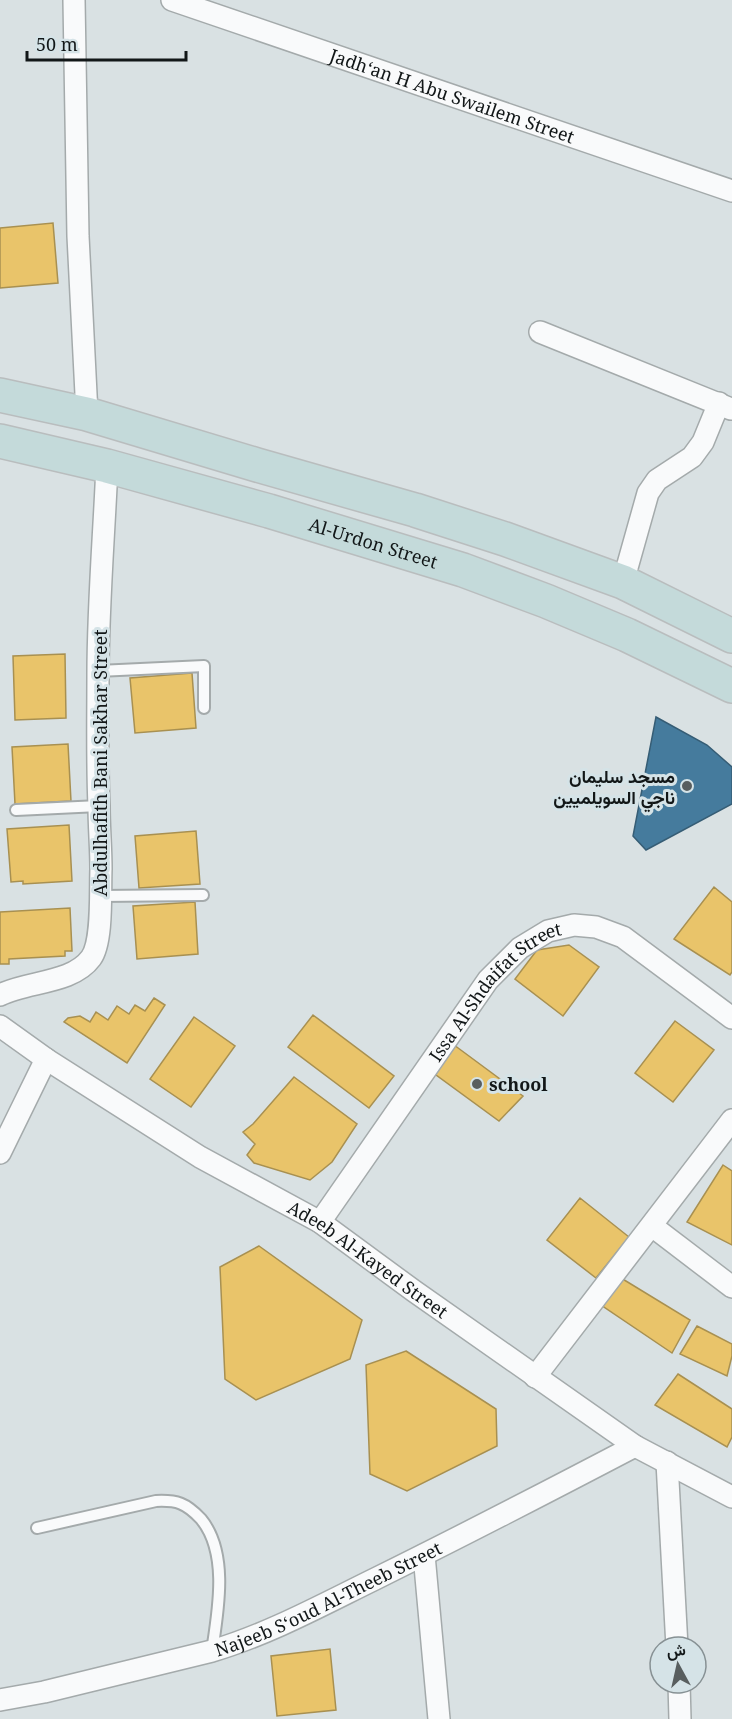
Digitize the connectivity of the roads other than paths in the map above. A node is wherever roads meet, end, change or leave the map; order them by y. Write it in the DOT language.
graph roads {
  1 [pos="74,0"];
  2 [pos="172,0"];
  3 [pos="732,191"];
  4 [pos="540,332"];
  5 [pos="0,395"];
  6 [pos="725,406"];
  7 [pos="87,414"];
  8 [pos="0,441"];
  9 [pos="107,466"];
  10 [pos="623,582"];
  11 [pos="732,636"];
  12 [pos="98,671"];
  13 [pos="732,686"];
  14 [pos="204,708"];
  15 [pos="99,806"];
  16 [pos="16,810"];
  17 [pos="203,895"];
  18 [pos="100,896"];
  19 [pos="0,995"];
  20 [pos="732,1018"];
  21 [pos="0,1026"];
  22 [pos="46,1059"];
  23 [pos="732,1120"];
  24 [pos="0,1153"];
  25 [pos="320,1222"];
  26 [pos="652,1226"];
  27 [pos="732,1287"];
  28 [pos="535,1377"];
  29 [pos="635,1446"];
  30 [pos="667,1462"];
  31 [pos="732,1497"];
  32 [pos="37,1528"];
  33 [pos="424,1555"];
  34 [pos="676,1635"];
  35 [pos="212,1651"];
  36 [pos="679,1695"];
  37 [pos="0,1700"];
  38 [pos="439,1719"];
  39 [pos="680,1719"];
  1 -- 7 [label="street"];
  2 -- 3 [label="street, Jadh‘an H Abu Swailem Street"];
  4 -- 6 [label="street"];
  5 -- 7 [label="highway"];
  6 -- 10 [label="street"];
  7 -- 10 [label="highway"];
  8 -- 9 [label="highway, Al-Urdon Street"];
  9 -- 12 [label="street, Abdulhafith Bani Sakhar Street"];
  9 -- 13 [label="highway, Al-Urdon Street"];
  10 -- 11 [label="highway"];
  12 -- 14 [label="lane"];
  12 -- 15 [label="street, Abdulhafith Bani Sakhar Street"];
  15 -- 16 [label="lane"];
  15 -- 18 [label="street, Abdulhafith Bani Sakhar Street"];
  17 -- 18 [label="lane"];
  18 -- 19 [label="street, Abdulhafith Bani Sakhar Street"];
  20 -- 25 [label="street, Issa Al-Shdaifat Street"];
  21 -- 22 [label="street, Adeeb Al-Kayed Street"];
  22 -- 24 [label="street"];
  22 -- 25 [label="street, Adeeb Al-Kayed Street"];
  23 -- 26 [label="street"];
  25 -- 28 [label="street, Adeeb Al-Kayed Street"];
  26 -- 27 [label="street"];
  26 -- 28 [label="street"];
  28 -- 29 [label="street, Adeeb Al-Kayed Street"];
  29 -- 30 [label="street, Adeeb Al-Kayed Street"];
  29 -- 33 [label="street, Najeeb S‘oud Al-Theeb Street"];
  30 -- 31 [label="street, Adeeb Al-Kayed Street"];
  30 -- 34 [label="street"];
  32 -- 35 [label="lane"];
  33 -- 35 [label="street, Najeeb S‘oud Al-Theeb Street"];
  33 -- 38 [label="street"];
  35 -- 37 [label="street, Najeeb S‘oud Al-Theeb Street"];
  36 -- 39 [label="street"];
}
